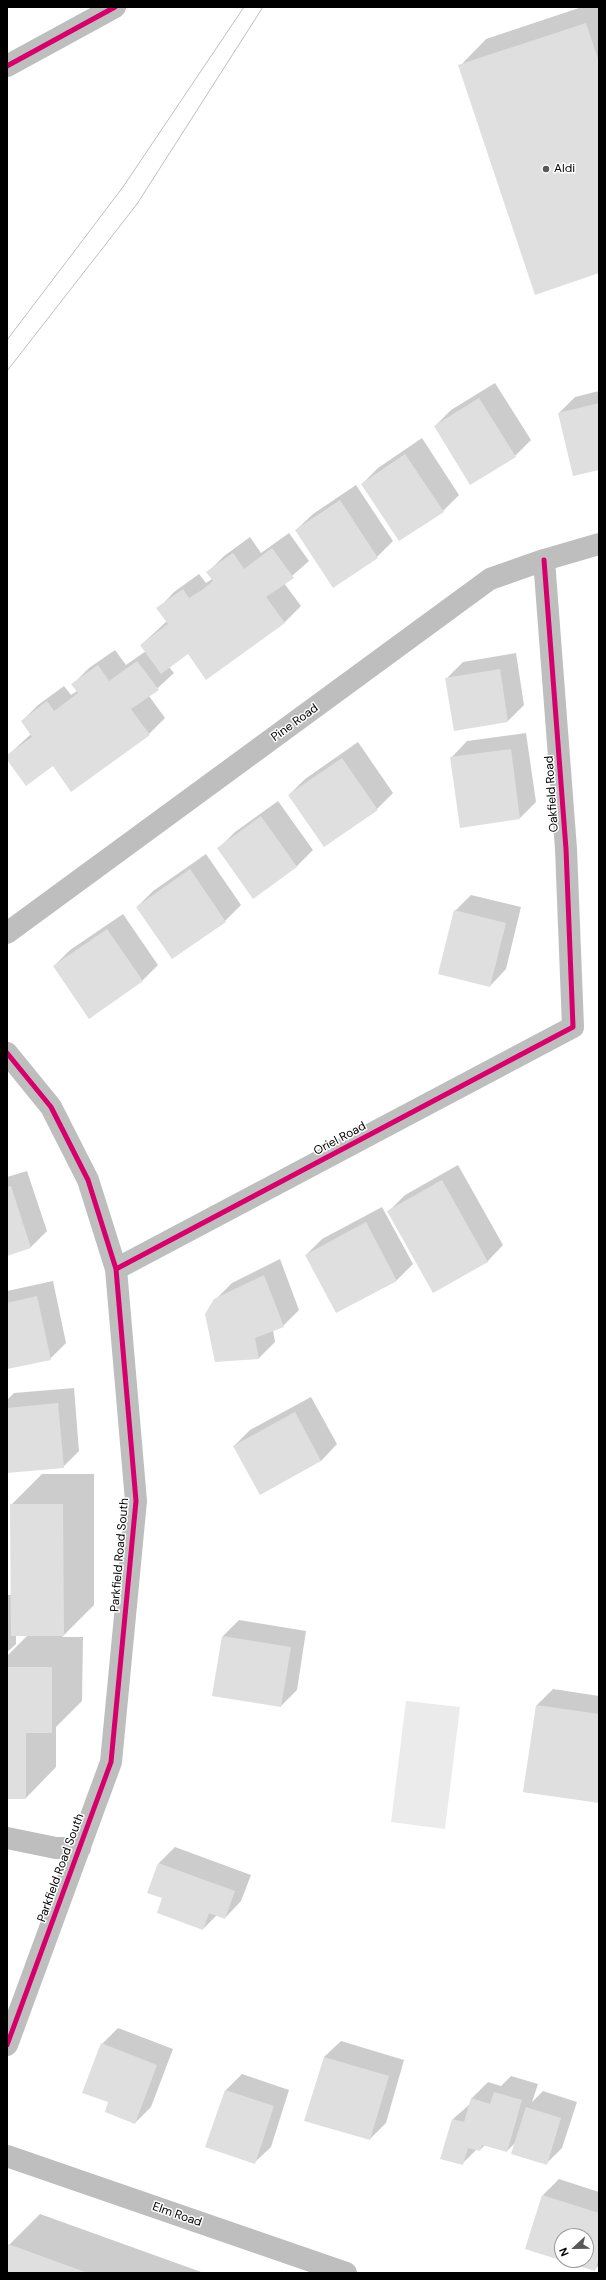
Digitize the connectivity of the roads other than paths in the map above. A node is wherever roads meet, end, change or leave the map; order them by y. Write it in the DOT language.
graph roads {
  1 [pos="115,7"];
  2 [pos="7,66"];
  3 [pos="599,544"];
  4 [pos="544,560"];
  5 [pos="7,933"];
  6 [pos="573,1027"];
  7 [pos="7,1053"];
  8 [pos="116,1269"];
  9 [pos="7,1838"];
  10 [pos="80,1848"];
  11 [pos="7,2045"];
  12 [pos="7,2156"];
  13 [pos="346,2273"];
  1 -- 2 [label="street"];
  3 -- 4 [label="street, Pine Road"];
  4 -- 5 [label="street, Pine Road"];
  4 -- 6 [label="street, Oakfield Road"];
  6 -- 8 [label="street, Oriel Road"];
  7 -- 8 [label="street, Parkfield Road South"];
  8 -- 10 [label="street, Parkfield Road South"];
  9 -- 10 [label="street"];
  10 -- 11 [label="street, Parkfield Road South"];
  12 -- 13 [label="street, Elm Road"];
}
